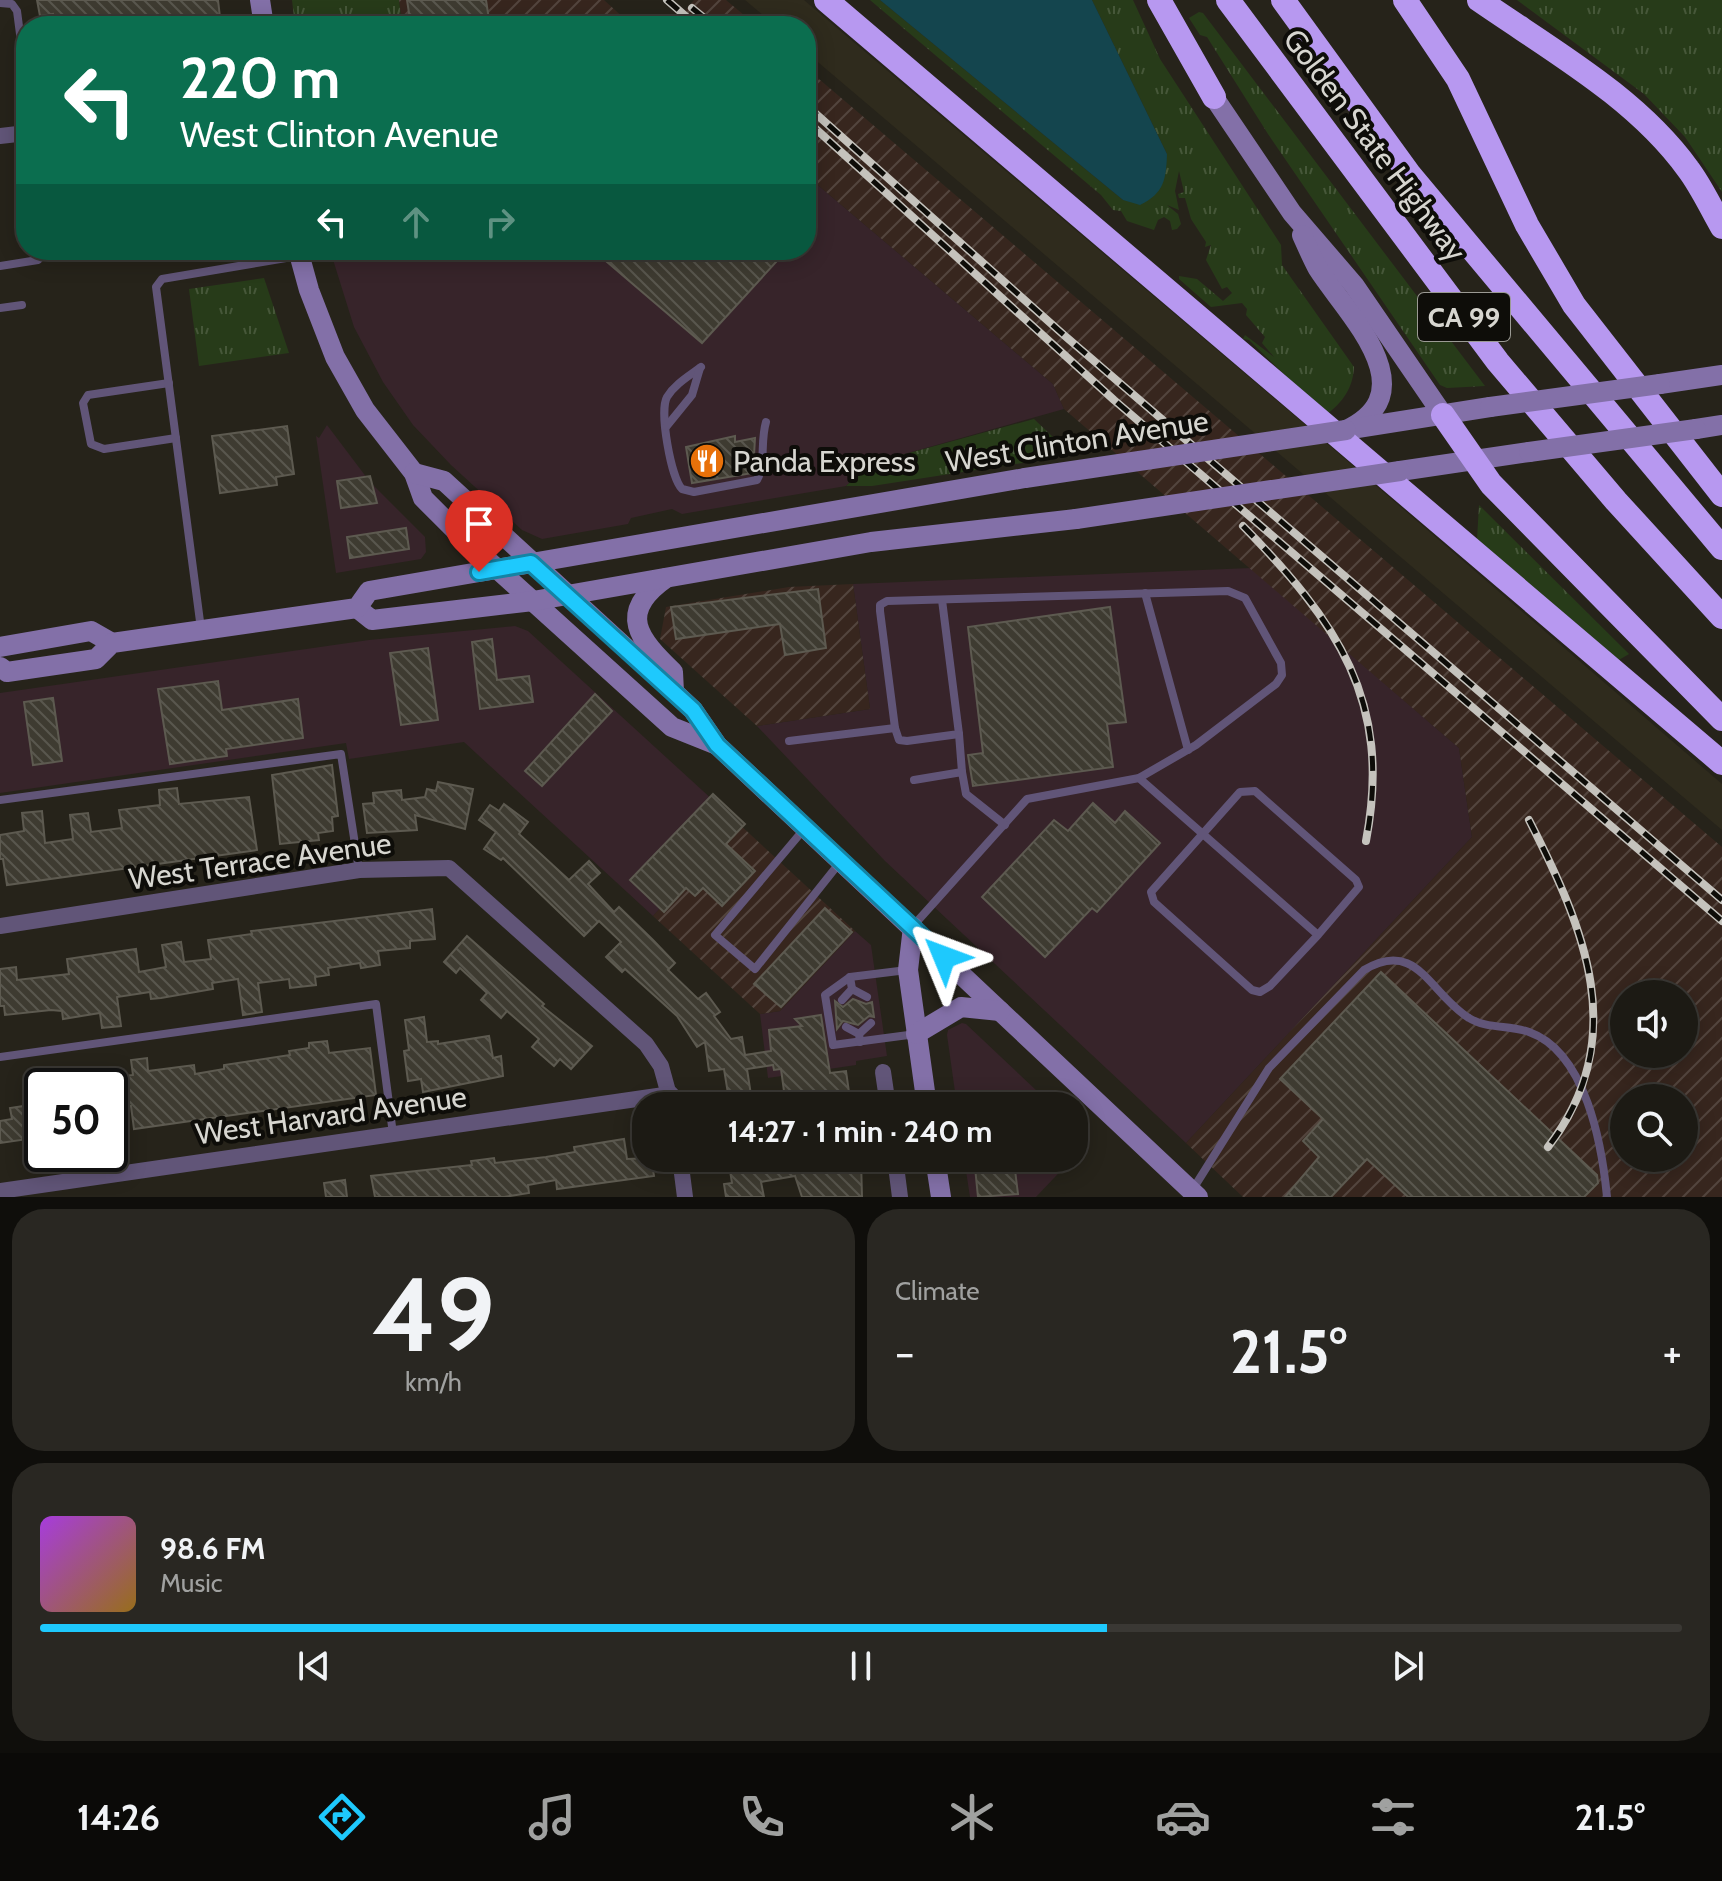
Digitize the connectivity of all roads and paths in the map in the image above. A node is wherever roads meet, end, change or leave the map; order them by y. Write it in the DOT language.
graph roads {
  1 [pos="826,0"];
  2 [pos="1147,0"];
  3 [pos="1159,0"];
  4 [pos="1228,0"];
  5 [pos="1283,0"];
  6 [pos="1405,0"];
  7 [pos="1479,0"];
  8 [pos="0,3"];
  9 [pos="18,16"];
  10 [pos="1214,97"];
  11 [pos="1292,213"];
  12 [pos="1722,227"];
  13 [pos="38,260"];
  14 [pos="262,260"];
  15 [pos="301,260"];
  16 [pos="0,266"];
  17 [pos="22,305"];
  18 [pos="0,308"];
  19 [pos="1722,375"];
  20 [pos="169,383"];
  21 [pos="1443,415"];
  22 [pos="766,422"];
  23 [pos="1722,425"];
  24 [pos="666,430"];
  25 [pos="1346,430"];
  26 [pos="176,438"];
  27 [pos="1473,460"];
  28 [pos="414,473"];
  29 [pos="1722,495"];
  30 [pos="1722,548"];
  31 [pos="531,563"];
  32 [pos="497,569"];
  33 [pos="666,577"];
  34 [pos="1145,593"];
  35 [pos="565,596"];
  36 [pos="942,600"];
  37 [pos="533,601"];
  38 [pos="357,608"];
  39 [pos="1722,617"];
  40 [pos="201,629"];
  41 [pos="112,643"];
  42 [pos="0,647"];
  43 [pos="0,667"];
  44 [pos="674,692"];
  45 [pos="1722,719"];
  46 [pos="895,728"];
  47 [pos="959,734"];
  48 [pos="789,741"];
  49 [pos="717,745"];
  50 [pos="1188,750"];
  51 [pos="1722,763"];
  52 [pos="962,772"];
  53 [pos="1139,778"];
  54 [pos="914,780"];
  55 [pos="0,800"];
  56 [pos="1005,825"];
  57 [pos="805,827"];
  58 [pos="1202,832"];
  59 [pos="841,861"];
  60 [pos="359,870"];
  61 [pos="0,926"];
  62 [pos="913,927"];
  63 [pos="1318,935"];
  64 [pos="908,970"];
  65 [pos="850,977"];
  66 [pos="853,994"];
  67 [pos="867,997"];
  68 [pos="842,1000"];
  69 [pos="1000,1011"];
  70 [pos="871,1023"];
  71 [pos="846,1027"];
  72 [pos="859,1034"];
  73 [pos="916,1034"];
  74 [pos="0,1057"];
  75 [pos="883,1072"];
  76 [pos="669,1092"];
  77 [pos="886,1092"];
  78 [pos="925,1092"];
  79 [pos="632,1105"];
  80 [pos="393,1135"];
  81 [pos="682,1172"];
  82 [pos="897,1172"];
  83 [pos="937,1172"];
  84 [pos="0,1191"];
  85 [pos="1194,1194"];
  86 [pos="685,1197"];
  87 [pos="900,1197"];
  88 [pos="941,1197"];
  89 [pos="1607,1197"];
  1 -- 51 [label="highway"];
  2 -- 10 [label="main road"];
  3 -- 10 [label="highway"];
  4 -- 39 [label="highway, Golden State Highway / CA 99"];
  5 -- 30 [label="highway, Golden State Highway / CA 99"];
  6 -- 29 [label="highway"];
  7 -- 12 [label="highway"];
  8 -- 9 [label="lane"];
  10 -- 11 [label="main road"];
  11 -- 21 [label="main road"];
  11 -- 25 [label="main road"];
  13 -- 16 [label="lane"];
  14 -- 20 [label="lane"];
  15 -- 28 [label="main road"];
  17 -- 18 [label="lane"];
  19 -- 21 [label="main road, West Clinton Avenue, bridge"];
  20 -- 26 [label="lane"];
  20 -- 26 [label="lane"];
  21 -- 25 [label="main road, West Clinton Avenue"];
  21 -- 27 [label="highway"];
  22 -- 24 [label="lane"];
  23 -- 27 [label="main road, West Clinton Avenue, bridge"];
  24 -- 24 [label="lane"];
  25 -- 31 [label="main road, West Clinton Avenue, bridge"];
  26 -- 40 [label="lane"];
  27 -- 33 [label="main road, West Clinton Avenue, bridge"];
  27 -- 45 [label="highway"];
  28 -- 31 [label="main road"];
  28 -- 32 [label="main road"];
  31 -- 32 [label="main road, West Clinton Avenue"];
  31 -- 35 [label="main road"];
  32 -- 37 [label="main road"];
  32 -- 38 [label="main road, West Clinton Avenue"];
  33 -- 35 [label="main road, West Clinton Avenue"];
  33 -- 44 [label="main road"];
  34 -- 36 [label="lane"];
  34 -- 50 [label="lane"];
  34 -- 50 [label="lane"];
  35 -- 37 [label="main road, West Clinton Avenue"];
  35 -- 44 [label="main road"];
  36 -- 46 [label="lane"];
  36 -- 47 [label="lane"];
  37 -- 38 [label="main road, West Clinton Avenue"];
  37 -- 49 [label="main road"];
  38 -- 40 [label="main road, West Clinton Avenue"];
  40 -- 41 [label="main road, West Clinton Avenue"];
  41 -- 42 [label="main road, West Clinton Avenue"];
  41 -- 43 [label="main road, West Clinton Avenue"];
  44 -- 49 [label="main road"];
  46 -- 47 [label="lane"];
  46 -- 48 [label="lane"];
  47 -- 52 [label="lane"];
  49 -- 57 [label="main road"];
  50 -- 53 [label="lane"];
  52 -- 54 [label="lane"];
  52 -- 56 [label="lane"];
  53 -- 56 [label="lane"];
  53 -- 58 [label="lane"];
  55 -- 60 [label="lane"];
  56 -- 62 [label="lane"];
  57 -- 59 [label="main road"];
  57 -- 59 [label="lane"];
  58 -- 63 [label="lane"];
  58 -- 63 [label="lane"];
  58 -- 63 [label="lane"];
  59 -- 62 [label="main road"];
  60 -- 61 [label="street, West Terrace Avenue"];
  60 -- 76 [label="street, West Terrace Avenue"];
  62 -- 64 [label="main road"];
  62 -- 69 [label="main road"];
  64 -- 65 [label="lane"];
  64 -- 73 [label="main road"];
  65 -- 66 [label="lane"];
  65 -- 72 [label="lane"];
  66 -- 67 [label="lane"];
  66 -- 68 [label="lane"];
  69 -- 73 [label="main road"];
  69 -- 85 [label="main road"];
  70 -- 72 [label="lane"];
  71 -- 72 [label="lane"];
  72 -- 73 [label="lane"];
  73 -- 78 [label="main road"];
  74 -- 80 [label="lane"];
  75 -- 77 [label="street"];
  79 -- 80 [label="street, West Harvard Avenue"];
  80 -- 84 [label="street, West Harvard Avenue"];
  81 -- 86 [label="street"];
  82 -- 87 [label="street"];
  83 -- 88 [label="main road"];
  85 -- 89 [label="lane"];
}
